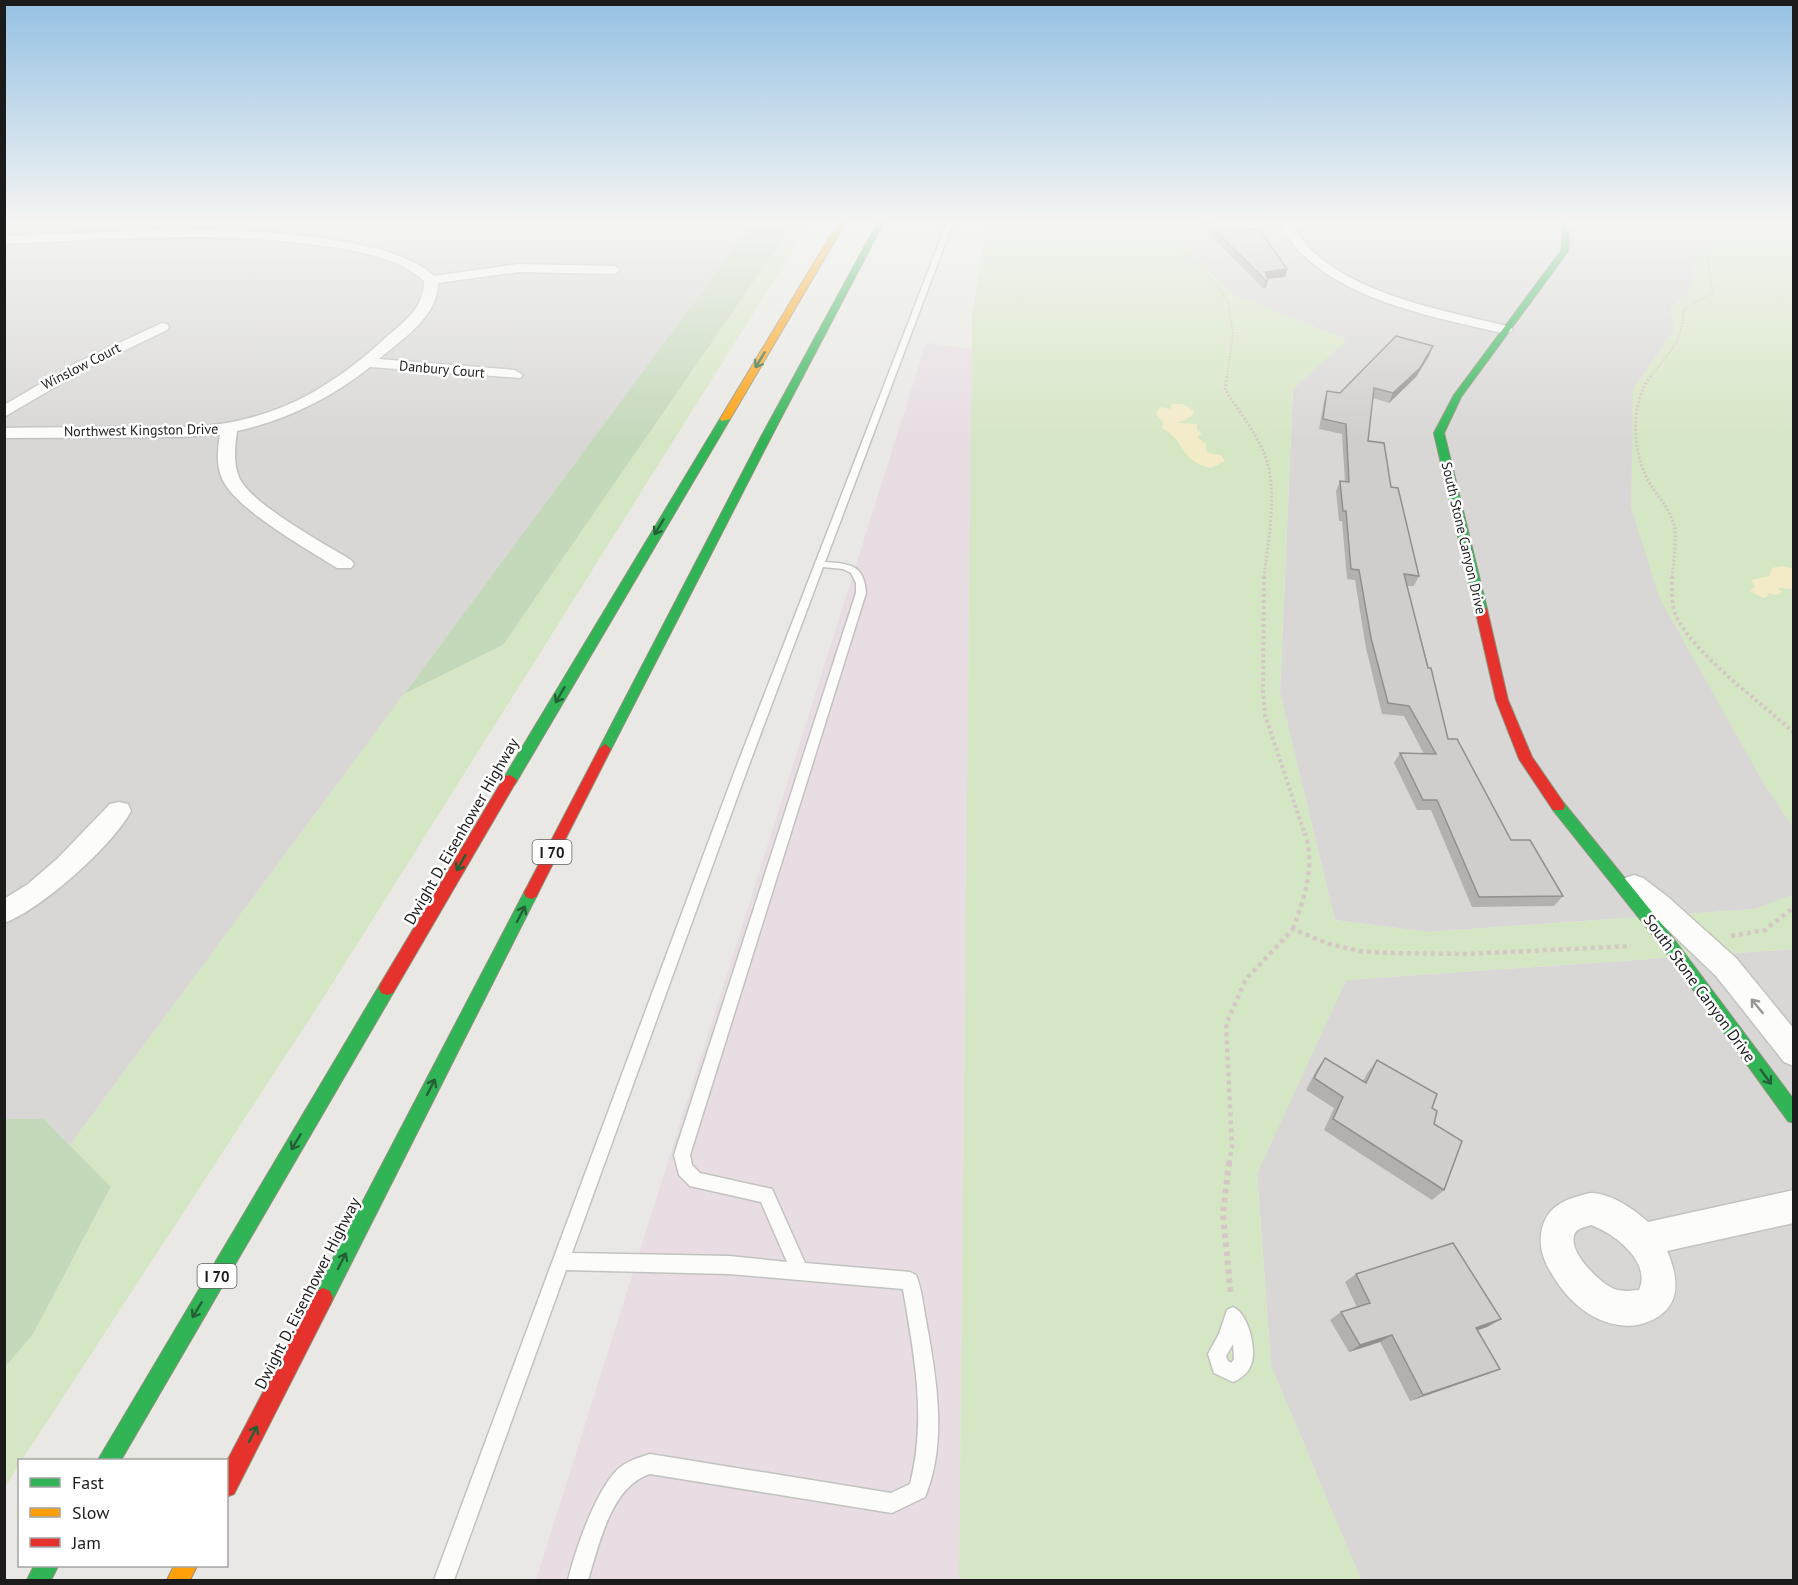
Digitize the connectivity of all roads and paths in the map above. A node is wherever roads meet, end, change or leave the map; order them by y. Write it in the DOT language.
graph roads {
  1 [pos="429,294"];
  2 [pos="799,294"];
  3 [pos="842,294"];
  4 [pos="923,294"];
  5 [pos="1222,294"];
  6 [pos="1378,294"];
  7 [pos="1532,294"];
  8 [pos="1711,294"];
  9 [pos="162,327"];
  10 [pos="1506,330"];
  11 [pos="369,363"];
  12 [pos="515,375"];
  13 [pos="4,412"];
  14 [pos="229,428"];
  15 [pos="4,433"];
  16 [pos="344,564"];
  17 [pos="819,564"];
  18 [pos="1794,733"];
  19 [pos="119,811"];
  20 [pos="1604,863"];
  21 [pos="1794,907"];
  22 [pos="4,912"];
  23 [pos="1293,929"];
  24 [pos="1722,937"];
  25 [pos="1641,945"];
  26 [pos="1794,1052"];
  27 [pos="1794,1115"];
  28 [pos="1794,1206"];
  29 [pos="1644,1240"];
  30 [pos="561,1262"];
  31 [pos="800,1271"];
  32 [pos="1233,1316"];
  33 [pos="110,1459"];
  34 [pos="228,1482"];
  35 [pos="46,1567"];
  36 [pos="185,1567"];
  37 [pos="38,1581"];
  38 [pos="178,1581"];
  39 [pos="444,1581"];
  40 [pos="578,1581"];
  1 -- 11 [label="street, Northwest Kingston Drive"];
  2 -- 33 [label="main road, Dwight D. Eisenhower Highway / I 70, one-way"];
  34 -- 3 [label="main road, Dwight D. Eisenhower Highway / I 70, one-way"];
  4 -- 17 [label="lane"];
  5 -- 23 [label="path"];
  6 -- 10 [label="street"];
  7 -- 10 [label="main road, South Stone Canyon Drive"];
  8 -- 18 [label="path"];
  9 -- 13 [label="street, Winslow Court"];
  10 -- 20 [label="main road, South Stone Canyon Drive"];
  11 -- 12 [label="street, Danbury Court"];
  11 -- 14 [label="street, Northwest Kingston Drive"];
  14 -- 15 [label="street, Northwest Kingston Drive"];
  14 -- 16 [label="street"];
  17 -- 30 [label="lane"];
  17 -- 31 [label="lane"];
  19 -- 22 [label="street"];
  26 -- 20 [label="street, South Stone Canyon Drive, one-way"];
  20 -- 27 [label="main road, South Stone Canyon Drive, one-way"];
  21 -- 24 [label="path"];
  23 -- 25 [label="path"];
  23 -- 32 [label="path"];
  28 -- 29 [label="street"];
  30 -- 31 [label="lane"];
  30 -- 39 [label="lane"];
  31 -- 40 [label="lane"];
  35 -- 37 [label="main road"];
  36 -- 38 [label="main road"];
}
